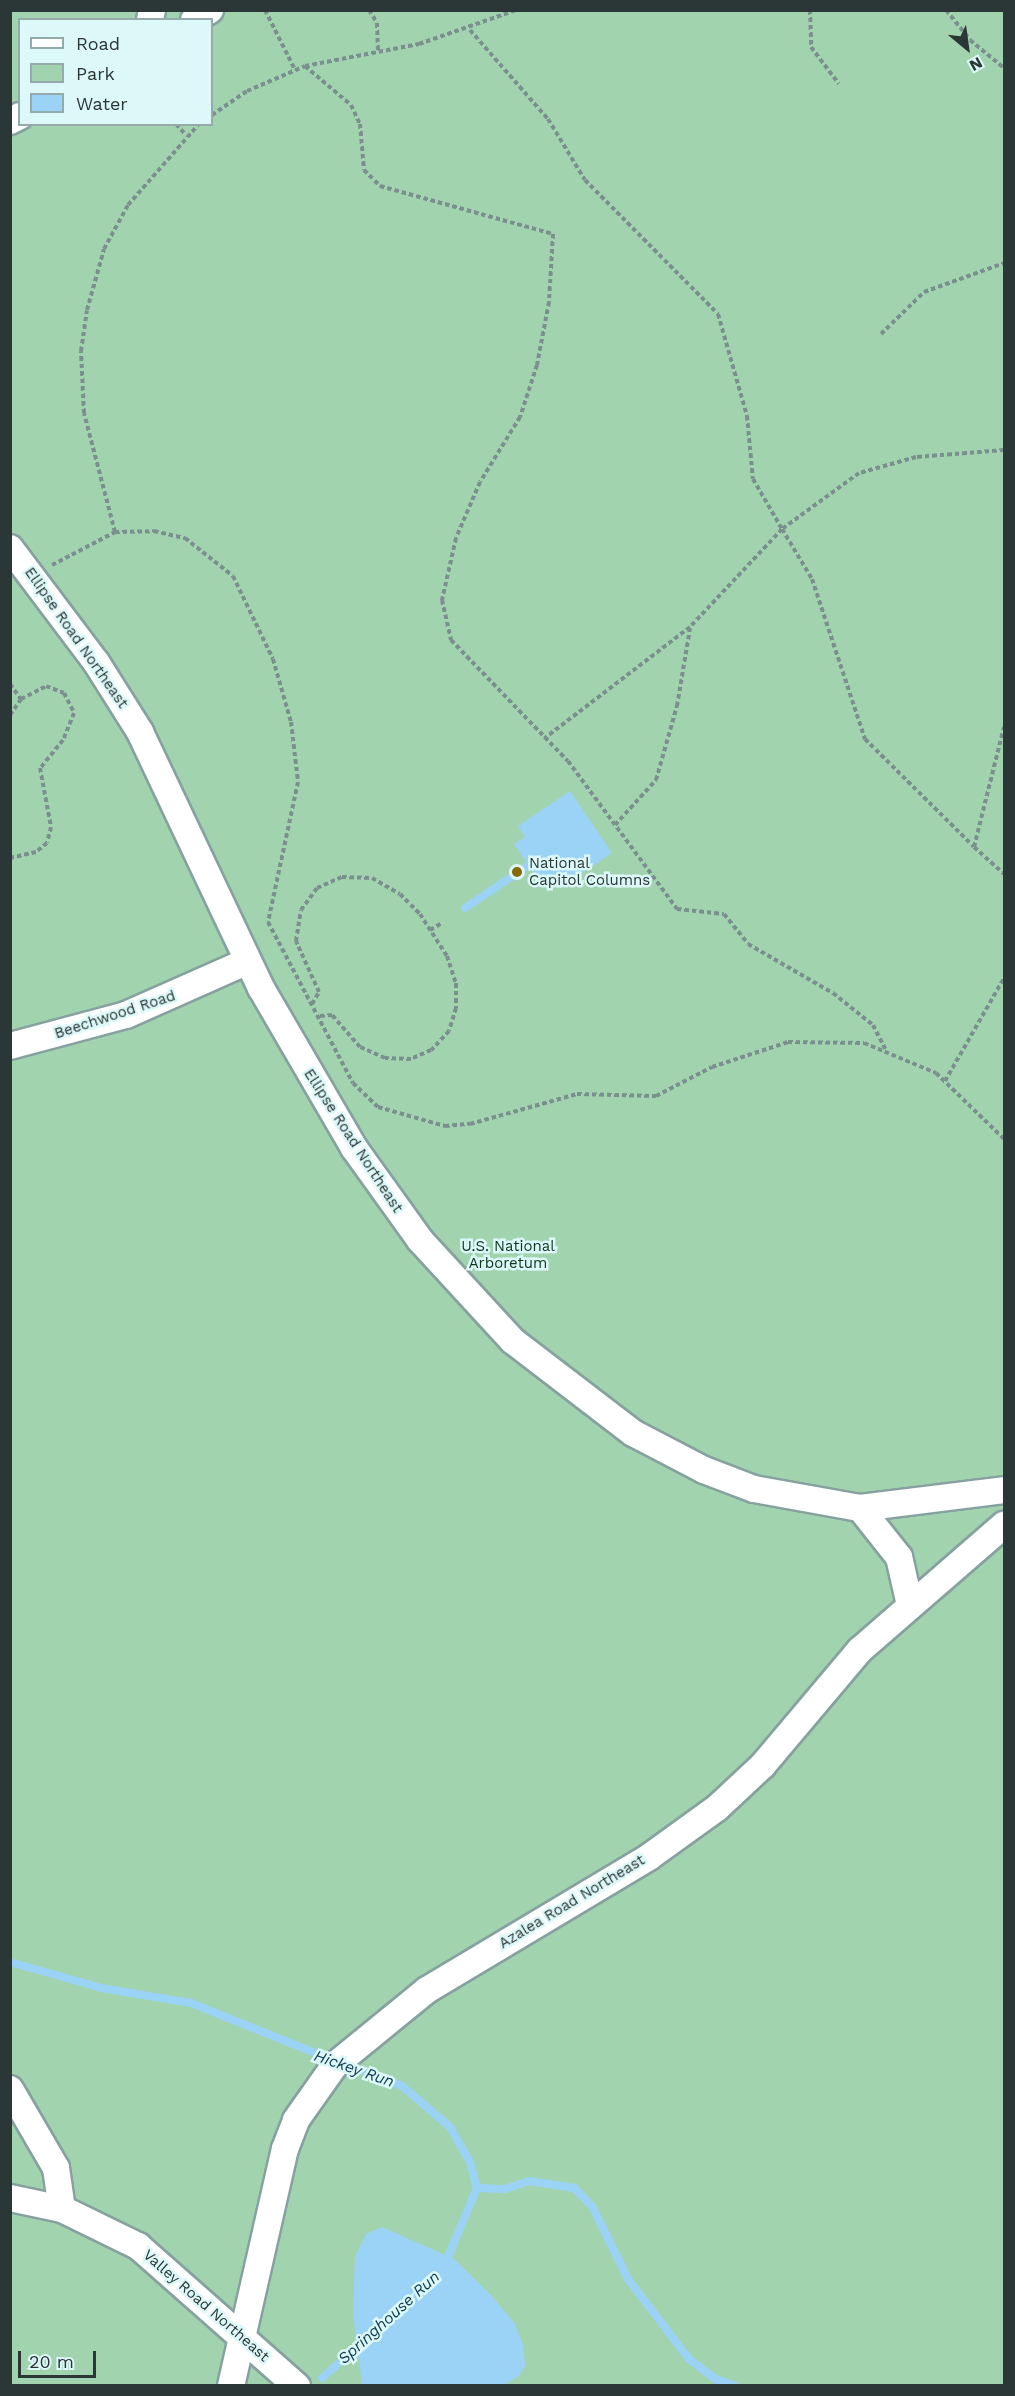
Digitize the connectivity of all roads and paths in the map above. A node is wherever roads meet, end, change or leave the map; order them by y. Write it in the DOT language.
graph roads {
  1 [pos="265,10"];
  2 [pos="369,10"];
  3 [pos="516,10"];
  4 [pos="810,10"];
  5 [pos="946,10"];
  6 [pos="470,30"];
  7 [pos="378,51"];
  8 [pos="305,66"];
  9 [pos="1005,68"];
  10 [pos="295,70"];
  11 [pos="839,84"];
  12 [pos="213,114"];
  13 [pos="178,126"];
  14 [pos="197,126"];
  15 [pos="186,135"];
  16 [pos="1005,263"];
  17 [pos="880,334"];
  18 [pos="1005,450"];
  19 [pos="782,530"];
  20 [pos="115,532"];
  21 [pos="10,548"];
  22 [pos="44,570"];
  23 [pos="690,627"];
  24 [pos="12,685"];
  25 [pos="21,699"];
  26 [pos="10,715"];
  27 [pos="1005,727"];
  28 [pos="545,738"];
  29 [pos="615,825"];
  30 [pos="974,847"];
  31 [pos="10,858"];
  32 [pos="1005,874"];
  33 [pos="442,923"];
  34 [pos="430,930"];
  35 [pos="248,961"];
  36 [pos="1005,978"];
  37 [pos="312,1005"];
  38 [pos="319,1016"];
  39 [pos="10,1046"];
  40 [pos="887,1053"];
  41 [pos="945,1081"];
  42 [pos="1005,1139"];
  43 [pos="1005,1490"];
  44 [pos="860,1508"];
  45 [pos="1005,1525"];
  46 [pos="910,1605"];
  47 [pos="10,2090"];
  48 [pos="10,2198"];
  49 [pos="62,2209"];
  50 [pos="241,2335"];
  51 [pos="292,2382"];
  52 [pos="231,2385"];
  1 -- 10 [label="path"];
  2 -- 7 [label="path"];
  3 -- 6 [label="path"];
  4 -- 11 [label="path"];
  5 -- 9 [label="path"];
  6 -- 7 [label="path"];
  6 -- 19 [label="path"];
  7 -- 8 [label="path"];
  8 -- 10 [label="path"];
  8 -- 28 [label="path"];
  10 -- 12 [label="path"];
  13 -- 15 [label="path"];
  14 -- 15 [label="path"];
  15 -- 20 [label="path"];
  16 -- 17 [label="path"];
  18 -- 19 [label="path"];
  19 -- 23 [label="path"];
  19 -- 30 [label="path"];
  20 -- 22 [label="path"];
  20 -- 37 [label="path"];
  21 -- 35 [label="street, Ellipse Road Northeast"];
  23 -- 28 [label="path"];
  23 -- 29 [label="path"];
  24 -- 25 [label="path"];
  25 -- 26 [label="path"];
  25 -- 31 [label="path"];
  27 -- 30 [label="path"];
  28 -- 29 [label="path"];
  29 -- 40 [label="path"];
  30 -- 32 [label="path"];
  33 -- 34 [label="path"];
  34 -- 37 [label="path"];
  34 -- 38 [label="path"];
  35 -- 39 [label="street, Beechwood Road"];
  35 -- 44 [label="street, Ellipse Road Northeast"];
  36 -- 41 [label="path"];
  37 -- 38 [label="path"];
  38 -- 40 [label="path"];
  40 -- 41 [label="path"];
  41 -- 42 [label="path"];
  43 -- 44 [label="street, Ellipse Road Northeast"];
  44 -- 46 [label="street"];
  45 -- 46 [label="street, Azalea Road Northeast"];
  46 -- 50 [label="street, Azalea Road Northeast"];
  47 -- 49 [label="street"];
  48 -- 49 [label="street, Valley Road Northeast"];
  49 -- 50 [label="street, Valley Road Northeast"];
  50 -- 51 [label="street, Valley Road Northeast"];
  50 -- 52 [label="street, Azalea Road Northeast"];
}
